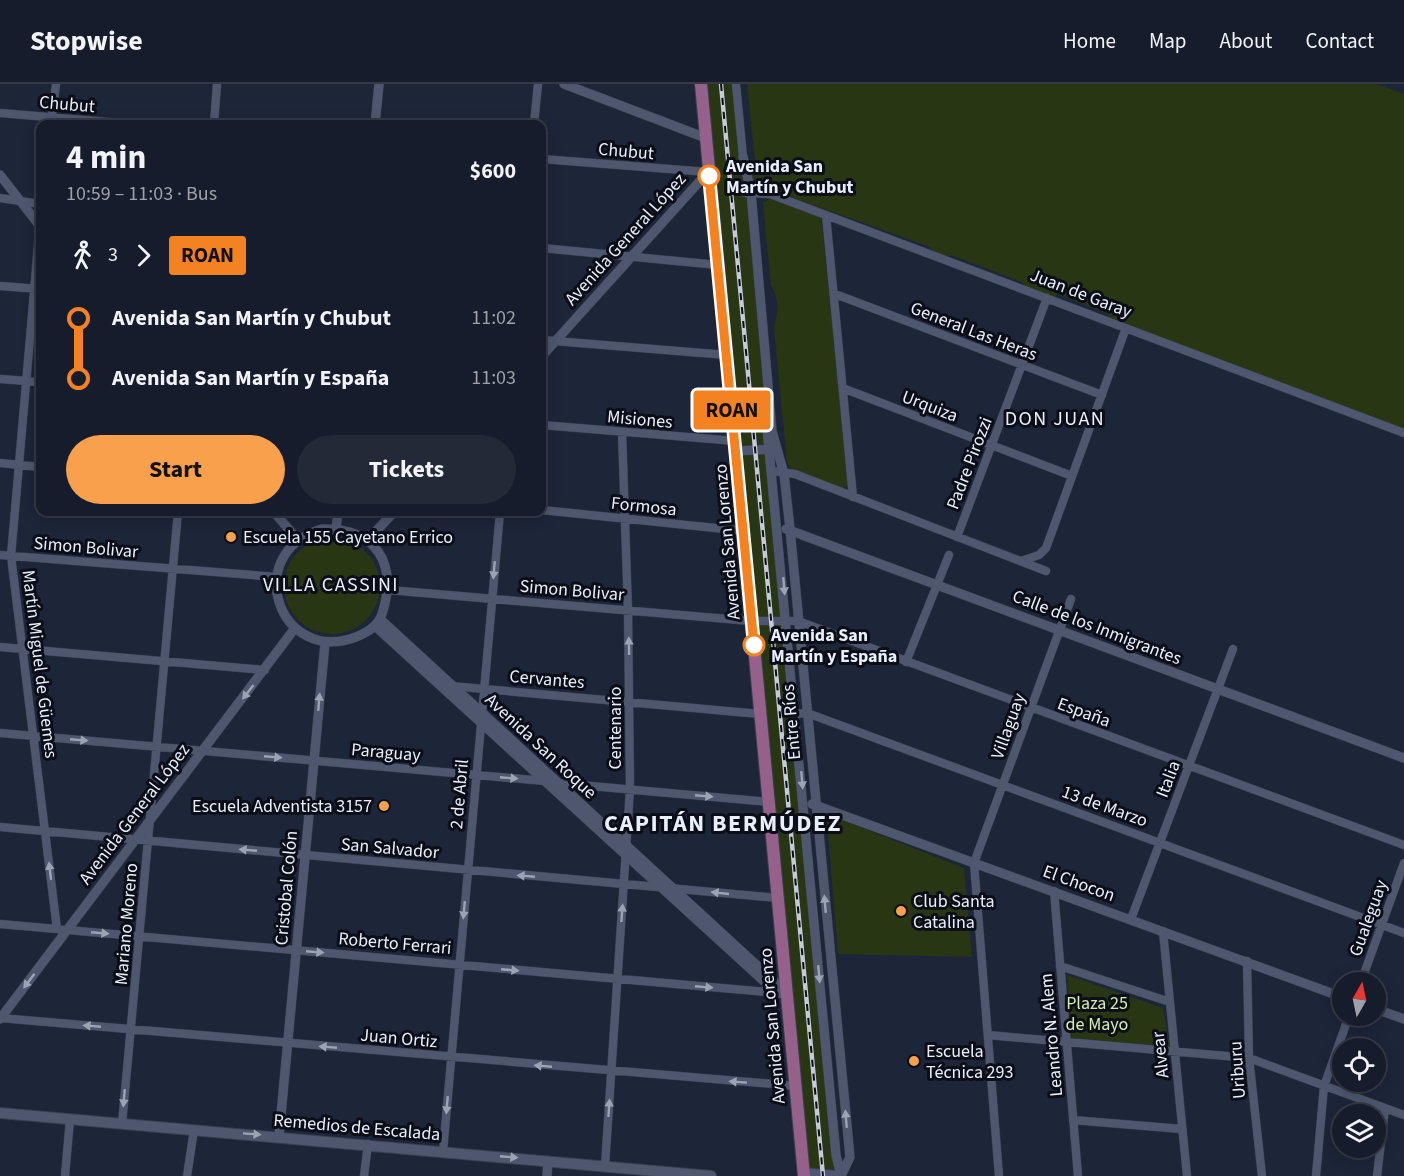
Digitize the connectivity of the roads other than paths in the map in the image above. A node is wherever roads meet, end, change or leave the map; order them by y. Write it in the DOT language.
graph roads {
  1 [pos="56,84"];
  2 [pos="217,84"];
  3 [pos="379,84"];
  4 [pos="538,84"];
  5 [pos="564,84"];
  6 [pos="702,84"];
  7 [pos="736,84"];
  8 [pos="0,113"];
  9 [pos="46,120"];
  10 [pos="52,120"];
  11 [pos="214,120"];
  12 [pos="375,120"];
  13 [pos="534,120"];
  14 [pos="706,138"];
  15 [pos="743,157"];
  16 [pos="546,159"];
  17 [pos="708,172"];
  18 [pos="0,175"];
  19 [pos="748,193"];
  20 [pos="0,198"];
  21 [pos="20,200"];
  22 [pos="36,203"];
  23 [pos="826,215"];
  24 [pos="36,219"];
  25 [pos="546,248"];
  26 [pos="630,256"];
  27 [pos="718,265"];
  28 [pos="0,286"];
  29 [pos="36,289"];
  30 [pos="836,294"];
  31 [pos="36,297"];
  32 [pos="1047,298"];
  33 [pos="1126,328"];
  34 [pos="546,340"];
  35 [pos="555,341"];
  36 [pos="546,351"];
  37 [pos="727,355"];
  38 [pos="1022,365"];
  39 [pos="0,379"];
  40 [pos="26,381"];
  41 [pos="36,382"];
  42 [pos="844,389"];
  43 [pos="1102,395"];
  44 [pos="546,425"];
  45 [pos="622,432"];
  46 [pos="1404,433"];
  47 [pos="736,446"];
  48 [pos="991,446"];
  49 [pos="773,449"];
  50 [pos="0,464"];
  51 [pos="19,465"];
  52 [pos="36,467"];
  53 [pos="773,471"];
  54 [pos="783,471"];
  55 [pos="1072,476"];
  56 [pos="853,497"];
  57 [pos="546,510"];
  58 [pos="178,516"];
  59 [pos="277,516"];
  60 [pos="338,516"];
  61 [pos="390,516"];
  62 [pos="500,516"];
  63 [pos="626,519"];
  64 [pos="778,528"];
  65 [pos="336,529"];
  66 [pos="790,529"];
  67 [pos="744,531"];
  68 [pos="957,537"];
  69 [pos="298,540"];
  70 [pos="368,540"];
  71 [pos="0,555"];
  72 [pos="949,555"];
  73 [pos="11,556"];
  74 [pos="1019,562"];
  75 [pos="173,570"];
  76 [pos="1046,571"];
  77 [pos="277,577"];
  78 [pos="937,585"];
  79 [pos="389,590"];
  80 [pos="492,598"];
  81 [pos="1071,599"];
  82 [pos="628,610"];
  83 [pos="787,620"];
  84 [pos="751,621"];
  85 [pos="798,621"];
  86 [pos="377,623"];
  87 [pos="296,628"];
  88 [pos="1059,629"];
  89 [pos="325,643"];
  90 [pos="0,647"];
  91 [pos="23,649"];
  92 [pos="1233,649"];
  93 [pos="165,661"];
  94 [pos="906,662"];
  95 [pos="265,670"];
  96 [pos="438,684"];
  97 [pos="450,686"];
  98 [pos="484,688"];
  99 [pos="1218,690"];
  100 [pos="630,702"];
  101 [pos="1030,709"];
  102 [pos="807,712"];
  103 [pos="760,714"];
  104 [pos="795,714"];
  105 [pos="481,719"];
  106 [pos="0,733"];
  107 [pos="34,736"];
  108 [pos="157,747"];
  109 [pos="202,751"];
  110 [pos="1404,758"];
  111 [pos="314,761"];
  112 [pos="1188,767"];
  113 [pos="476,775"];
  114 [pos="544,781"];
  115 [pos="557,783"];
  116 [pos="1002,784"];
  117 [pos="630,789"];
  118 [pos="769,802"];
  119 [pos="804,804"];
  120 [pos="816,804"];
  121 [pos="150,821"];
  122 [pos="0,827"];
  123 [pos="45,831"];
  124 [pos="135,840"];
  125 [pos="148,841"];
  126 [pos="1160,842"];
  127 [pos="1404,845"];
  128 [pos="626,851"];
  129 [pos="305,855"];
  130 [pos="974,863"];
  131 [pos="1404,863"];
  132 [pos="468,870"];
  133 [pos="624,885"];
  134 [pos="666,888"];
  135 [pos="1054,891"];
  136 [pos="778,898"];
  137 [pos="1131,919"];
  138 [pos="0,924"];
  139 [pos="1382,925"];
  140 [pos="62,930"];
  141 [pos="1163,931"];
  142 [pos="1404,933"];
  143 [pos="140,937"];
  144 [pos="829,946"];
  145 [pos="817,947"];
  146 [pos="296,951"];
  147 [pos="1247,962"];
  148 [pos="459,965"];
  149 [pos="1060,966"];
  150 [pos="1365,972"];
  151 [pos="617,979"];
  152 [pos="1332,993"];
  153 [pos="782,994"];
  154 [pos="1170,1002"];
  155 [pos="1386,1013"];
  156 [pos="0,1018"];
  157 [pos="1404,1019"];
  158 [pos="1345,1026"];
  159 [pos="131,1030"];
  160 [pos="988,1035"];
  161 [pos="826,1042"];
  162 [pos="839,1042"];
  163 [pos="1066,1042"];
  164 [pos="288,1044"];
  165 [pos="1175,1052"];
  166 [pos="451,1058"];
  167 [pos="1249,1058"];
  168 [pos="611,1072"];
  169 [pos="796,1086"];
  170 [pos="1324,1086"];
  171 [pos="1374,1104"];
  172 [pos="1386,1108"];
  173 [pos="0,1113"];
  174 [pos="1404,1115"];
  175 [pos="70,1119"];
  176 [pos="1073,1120"];
  177 [pos="122,1124"];
  178 [pos="1182,1129"];
  179 [pos="194,1130"];
  180 [pos="279,1136"];
  181 [pos="368,1144"];
  182 [pos="443,1151"];
  183 [pos="1379,1158"];
  184 [pos="548,1161"];
  185 [pos="605,1166"];
  186 [pos="804,1175"];
  187 [pos="65,1176"];
  188 [pos="187,1176"];
  189 [pos="364,1176"];
  190 [pos="547,1176"];
  191 [pos="711,1176"];
  192 [pos="836,1176"];
  193 [pos="841,1176"];
  194 [pos="999,1176"];
  195 [pos="1078,1176"];
  196 [pos="1187,1176"];
  197 [pos="1262,1176"];
  198 [pos="1316,1176"];
  199 [pos="1377,1176"];
  1 -- 10 [label="street"];
  2 -- 11 [label="street"];
  3 -- 12 [label="street"];
  4 -- 13 [label="street"];
  5 -- 14 [label="street"];
  6 -- 14 [label="main road, Avenida San Lorenzo"];
  7 -- 15 [label="street, Entre Ríos"];
  8 -- 9 [label="street, Chubut"];
  14 -- 17 [label="main road, Avenida San Lorenzo"];
  15 -- 19 [label="street, Entre Ríos"];
  16 -- 17 [label="street, Chubut"];
  17 -- 26 [label="street, Avenida General López"];
  17 -- 27 [label="main road, Avenida San Lorenzo"];
  18 -- 21 [label="street"];
  19 -- 23 [label="street, Juan de Garay"];
  19 -- 49 [label="street, Entre Ríos"];
  20 -- 21 [label="street"];
  21 -- 22 [label="street"];
  21 -- 24 [label="street"];
  23 -- 30 [label="street"];
  23 -- 32 [label="street, Juan de Garay"];
  25 -- 26 [label="street"];
  26 -- 27 [label="street"];
  26 -- 35 [label="street, Avenida General López"];
  27 -- 37 [label="main road, Avenida San Lorenzo"];
  28 -- 29 [label="street"];
  30 -- 38 [label="street, General Las Heras"];
  30 -- 42 [label="street"];
  31 -- 40 [label="street, Martín Miguel de Güemes"];
  32 -- 33 [label="street, Juan de Garay"];
  32 -- 38 [label="street, Padre Pirozzi"];
  33 -- 43 [label="street"];
  33 -- 46 [label="street, Juan de Garay"];
  34 -- 35 [label="street"];
  35 -- 36 [label="street, Avenida General López"];
  35 -- 37 [label="street"];
  37 -- 47 [label="main road, Avenida San Lorenzo"];
  38 -- 43 [label="street, General Las Heras"];
  38 -- 48 [label="street, Padre Pirozzi"];
  39 -- 40 [label="street"];
  40 -- 41 [label="street"];
  40 -- 51 [label="street, Martín Miguel de Güemes"];
  42 -- 48 [label="street, Urquiza"];
  42 -- 56 [label="street"];
  43 -- 55 [label="street"];
  44 -- 45 [label="street, Misiones"];
  45 -- 47 [label="street, Misiones"];
  45 -- 63 [label="street, Centenario"];
  47 -- 49 [label="street"];
  47 -- 67 [label="main road, Avenida San Lorenzo"];
  48 -- 55 [label="street, Urquiza"];
  48 -- 68 [label="street, Padre Pirozzi"];
  49 -- 53 [label="street, Entre Ríos"];
  49 -- 54 [label="street, Entre Ríos"];
  50 -- 51 [label="street"];
  51 -- 52 [label="street"];
  51 -- 73 [label="street, Martín Miguel de Güemes"];
  53 -- 54 [label="street"];
  53 -- 64 [label="street, Entre Ríos"];
  54 -- 56 [label="street"];
  54 -- 66 [label="street, Entre Ríos"];
  55 -- 74 [label="street"];
  56 -- 68 [label="street"];
  57 -- 63 [label="street, Formosa"];
  58 -- 75 [label="street, Mariano Moreno"];
  59 -- 69 [label="street"];
  60 -- 65 [label="street"];
  61 -- 70 [label="street"];
  62 -- 80 [label="street, 2 de Abril, one-way"];
  63 -- 67 [label="street, Formosa"];
  63 -- 82 [label="street, Centenario"];
  64 -- 66 [label="street, Calle de los Inmigrantes"];
  64 -- 83 [label="street, Entre Ríos, one-way"];
  65 -- 69 [label="street"];
  65 -- 70 [label="street"];
  66 -- 78 [label="street, Calle de los Inmigrantes"];
  66 -- 85 [label="street, Entre Ríos"];
  67 -- 84 [label="main road, Avenida San Lorenzo"];
  68 -- 74 [label="street"];
  69 -- 77 [label="street"];
  70 -- 79 [label="street"];
  71 -- 73 [label="street, Simon Bolivar"];
  72 -- 78 [label="street"];
  73 -- 75 [label="street, Simon Bolivar"];
  73 -- 91 [label="street, Martín Miguel de Güemes"];
  74 -- 76 [label="street"];
  75 -- 77 [label="street, Simon Bolivar"];
  75 -- 93 [label="street, Mariano Moreno"];
  77 -- 87 [label="street"];
  78 -- 88 [label="street, Calle de los Inmigrantes"];
  78 -- 94 [label="street"];
  79 -- 80 [label="street, Simon Bolivar"];
  79 -- 86 [label="street"];
  80 -- 82 [label="street, Simon Bolivar"];
  80 -- 98 [label="street, 2 de Abril"];
  81 -- 88 [label="street, Villaguay"];
  82 -- 84 [label="street, Simon Bolivar"];
  100 -- 82 [label="street, Centenario, one-way"];
  83 -- 84 [label="street, España"];
  83 -- 85 [label="street, España"];
  83 -- 104 [label="street, Entre Ríos"];
  84 -- 103 [label="main road, Avenida San Lorenzo"];
  85 -- 94 [label="street, España"];
  85 -- 102 [label="street, Entre Ríos"];
  86 -- 89 [label="street"];
  86 -- 96 [label="street, Avenida San Roque"];
  86 -- 97 [label="street, Avenida San Roque"];
  87 -- 89 [label="street"];
  87 -- 95 [label="street, Avenida General López"];
  88 -- 99 [label="street, Calle de los Inmigrantes"];
  88 -- 101 [label="street, Villaguay"];
  111 -- 89 [label="street, Cristobal Colón, one-way"];
  90 -- 91 [label="street"];
  91 -- 93 [label="street"];
  91 -- 107 [label="street, Martín Miguel de Güemes"];
  92 -- 99 [label="street, Italia"];
  93 -- 95 [label="street"];
  93 -- 108 [label="street, Mariano Moreno"];
  94 -- 101 [label="street, España"];
  95 -- 109 [label="street, Avenida General López, one-way"];
  96 -- 97 [label="street, Cervantes"];
  96 -- 105 [label="street, Avenida San Roque"];
  97 -- 98 [label="street, Cervantes"];
  97 -- 105 [label="street, Avenida San Roque"];
  98 -- 100 [label="street, Cervantes"];
  98 -- 105 [label="street, 2 de Abril"];
  99 -- 110 [label="street, Calle de los Inmigrantes"];
  99 -- 112 [label="street, Italia"];
  100 -- 103 [label="street, Cervantes"];
  100 -- 117 [label="street, Centenario"];
  101 -- 112 [label="street, España"];
  101 -- 116 [label="street, Villaguay"];
  102 -- 104 [label="street, 13 de Marzo"];
  102 -- 116 [label="street, 13 de Marzo"];
  102 -- 120 [label="street, Entre Ríos"];
  103 -- 118 [label="main road, Avenida San Lorenzo"];
  104 -- 119 [label="street, Entre Ríos, one-way"];
  105 -- 113 [label="street, 2 de Abril"];
  105 -- 114 [label="street, Avenida San Roque"];
  105 -- 115 [label="street, Avenida San Roque"];
  106 -- 107 [label="street, Paraguay"];
  107 -- 108 [label="street, Paraguay, one-way"];
  107 -- 123 [label="street, Martín Miguel de Güemes"];
  108 -- 109 [label="street, Paraguay"];
  108 -- 121 [label="street, Mariano Moreno"];
  109 -- 111 [label="street, Paraguay, one-way"];
  109 -- 121 [label="street, Avenida General López"];
  111 -- 113 [label="street, Paraguay"];
  111 -- 129 [label="street, Cristobal Colón"];
  112 -- 126 [label="street, Italia"];
  112 -- 127 [label="street, España"];
  113 -- 114 [label="street, Paraguay, one-way"];
  113 -- 132 [label="street, 2 de Abril"];
  114 -- 115 [label="street, Paraguay"];
  114 -- 128 [label="street, Avenida San Roque"];
  115 -- 117 [label="street, Paraguay"];
  115 -- 128 [label="street, Avenida San Roque"];
  116 -- 126 [label="street, 13 de Marzo"];
  116 -- 130 [label="street, Villaguay"];
  117 -- 118 [label="street, Paraguay, one-way"];
  117 -- 128 [label="street, Centenario"];
  118 -- 136 [label="main road, Avenida San Lorenzo"];
  119 -- 120 [label="street, El Chocon"];
  119 -- 145 [label="street, Entre Ríos"];
  120 -- 130 [label="street, El Chocon"];
  144 -- 120 [label="street, Entre Ríos, one-way"];
  121 -- 124 [label="street, Avenida General López"];
  121 -- 125 [label="street, Mariano Moreno"];
  122 -- 123 [label="street, San Salvador"];
  123 -- 124 [label="street, San Salvador"];
  140 -- 123 [label="street, Martín Miguel de Güemes, one-way"];
  124 -- 125 [label="street, San Salvador"];
  124 -- 140 [label="street, Avenida General López"];
  129 -- 125 [label="street, San Salvador, one-way"];
  125 -- 143 [label="street, Mariano Moreno"];
  126 -- 137 [label="street, Italia"];
  126 -- 139 [label="street, 13 de Marzo"];
  128 -- 133 [label="street, Centenario"];
  128 -- 134 [label="street, Avenida San Roque"];
  129 -- 132 [label="street, San Salvador"];
  129 -- 146 [label="street, Cristobal Colón"];
  130 -- 135 [label="street, El Chocon"];
  130 -- 160 [label="street"];
  131 -- 139 [label="street, Gualeguay"];
  133 -- 132 [label="street, San Salvador, one-way"];
  132 -- 148 [label="street, 2 de Abril, one-way"];
  133 -- 134 [label="street, San Salvador"];
  151 -- 133 [label="street, Centenario, one-way"];
  136 -- 134 [label="street, San Salvador, one-way"];
  134 -- 153 [label="street, Avenida San Roque"];
  135 -- 137 [label="street, El Chocon"];
  135 -- 149 [label="street, Leandro N. Alem"];
  136 -- 153 [label="main road, Avenida San Lorenzo"];
  137 -- 141 [label="street, El Chocon"];
  138 -- 140 [label="street, Roberto Ferrari"];
  139 -- 142 [label="street, 13 de Marzo"];
  139 -- 150 [label="street, Gualeguay"];
  140 -- 143 [label="street, Roberto Ferrari, one-way"];
  140 -- 156 [label="street, Avenida General López, one-way"];
  141 -- 147 [label="street, El Chocon"];
  141 -- 154 [label="street, Alvear"];
  143 -- 146 [label="street, Roberto Ferrari"];
  143 -- 159 [label="street, Mariano Moreno"];
  144 -- 145 [label="street"];
  144 -- 162 [label="street, Entre Ríos"];
  145 -- 161 [label="street, Entre Ríos, one-way"];
  146 -- 148 [label="street, Roberto Ferrari, one-way"];
  146 -- 164 [label="street, Cristobal Colón"];
  147 -- 152 [label="street, El Chocon"];
  147 -- 167 [label="street, Uriburu"];
  148 -- 151 [label="street, Roberto Ferrari, one-way"];
  148 -- 166 [label="street, 2 de Abril"];
  149 -- 154 [label="street"];
  149 -- 163 [label="street, Leandro N. Alem"];
  151 -- 153 [label="street, Roberto Ferrari, one-way"];
  151 -- 168 [label="street, Centenario"];
  153 -- 169 [label="main road, Avenida San Lorenzo"];
  154 -- 165 [label="street, Alvear"];
  155 -- 157 [label="street"];
  159 -- 156 [label="street, Juan Ortiz, one-way"];
  158 -- 170 [label="street"];
  159 -- 164 [label="street, Juan Ortiz"];
  159 -- 177 [label="street, Mariano Moreno, one-way"];
  160 -- 163 [label="street"];
  160 -- 194 [label="street"];
  161 -- 162 [label="street"];
  161 -- 193 [label="street, Entre Ríos"];
  193 -- 162 [label="street, Entre Ríos, one-way"];
  163 -- 165 [label="street"];
  163 -- 176 [label="street, Leandro N. Alem"];
  166 -- 164 [label="street, Juan Ortiz, one-way"];
  164 -- 180 [label="street, Cristobal Colón"];
  165 -- 167 [label="street"];
  165 -- 178 [label="street, Alvear"];
  168 -- 166 [label="street, Juan Ortiz, one-way"];
  166 -- 182 [label="street, 2 de Abril, one-way"];
  167 -- 170 [label="street"];
  167 -- 197 [label="street, Uriburu"];
  169 -- 168 [label="street, Juan Ortiz, one-way"];
  185 -- 168 [label="street, Centenario, one-way"];
  169 -- 186 [label="main road, Avenida San Lorenzo"];
  170 -- 171 [label="street"];
  170 -- 198 [label="street"];
  172 -- 174 [label="street"];
  173 -- 175 [label="main road, Remedios de Escalada"];
  175 -- 177 [label="main road, Remedios de Escalada"];
  175 -- 187 [label="street"];
  176 -- 178 [label="street"];
  176 -- 195 [label="street, Leandro N. Alem"];
  177 -- 179 [label="main road, Remedios de Escalada"];
  178 -- 196 [label="street, Alvear"];
  179 -- 180 [label="main road, Remedios de Escalada, one-way"];
  179 -- 188 [label="street"];
  180 -- 181 [label="main road, Remedios de Escalada"];
  181 -- 182 [label="main road, Remedios de Escalada"];
  181 -- 189 [label="street"];
  182 -- 184 [label="main road, Remedios de Escalada, one-way"];
  183 -- 199 [label="street"];
  184 -- 185 [label="main road, Remedios de Escalada"];
  184 -- 190 [label="street"];
  185 -- 191 [label="main road, Remedios de Escalada"];
  186 -- 192 [label="main road"];
}
